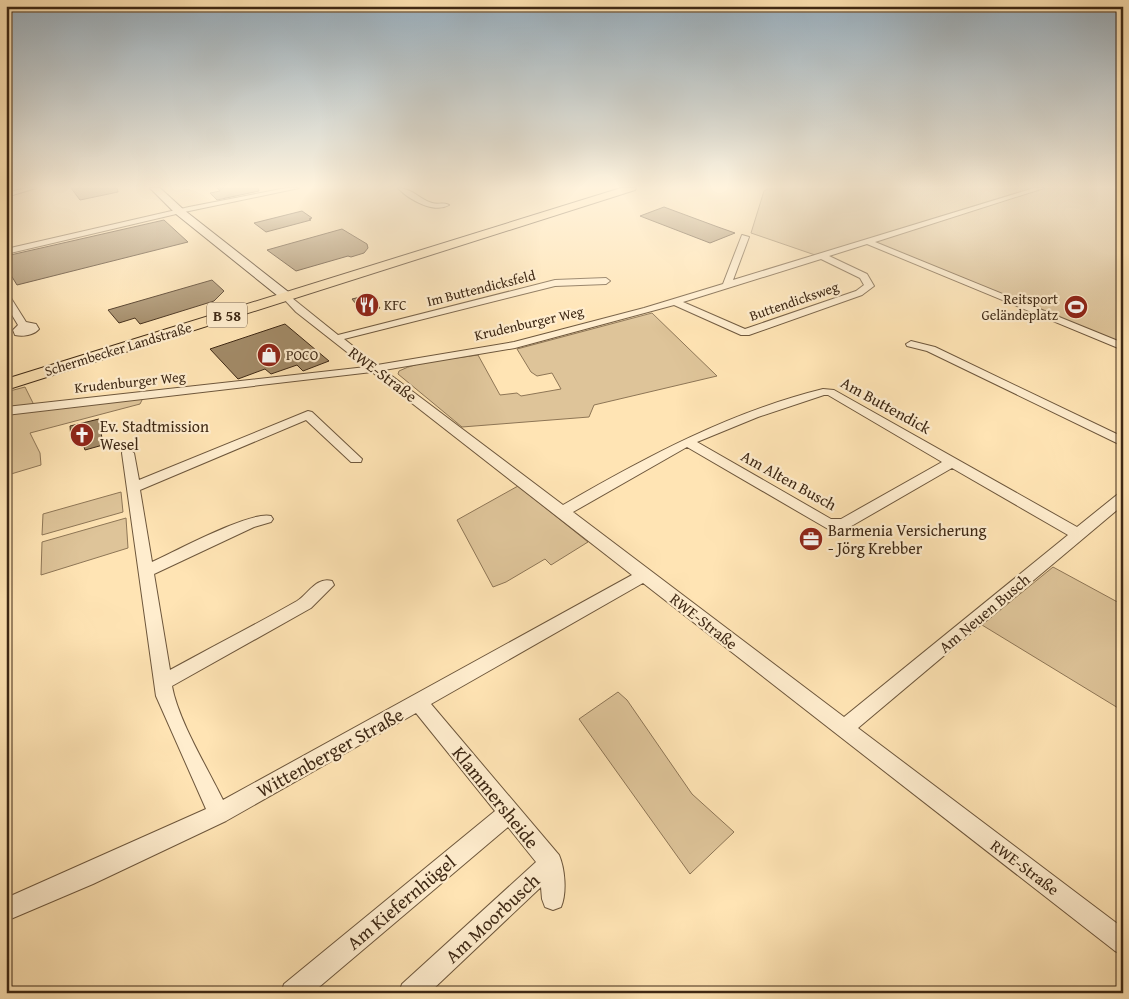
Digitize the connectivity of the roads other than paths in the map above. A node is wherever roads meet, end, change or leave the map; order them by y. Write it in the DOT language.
graph roads {
  1 [pos="82,235"];
  2 [pos="208,235"];
  3 [pos="484,235"];
  4 [pos="892,235"];
  5 [pos="745,237"];
  6 [pos="868,242"];
  7 [pos="6,252"];
  8 [pos="822,256"];
  9 [pos="606,282"];
  10 [pos="727,285"];
  11 [pos="6,297"];
  12 [pos="287,297"];
  13 [pos="674,302"];
  14 [pos="23,325"];
  15 [pos="336,338"];
  16 [pos="911,344"];
  17 [pos="1123,347"];
  18 [pos="377,369"];
  19 [pos="6,385"];
  20 [pos="6,411"];
  21 [pos="687,442"];
  22 [pos="1123,442"];
  23 [pos="128,453"];
  24 [pos="356,459"];
  25 [pos="952,462"];
  26 [pos="133,488"];
  27 [pos="1123,497"];
  28 [pos="563,512"];
  29 [pos="266,519"];
  30 [pos="1077,534"];
  31 [pos="147,571"];
  32 [pos="644,575"];
  33 [pos="326,585"];
  34 [pos="164,682"];
  35 [pos="418,702"];
  36 [pos="844,729"];
  37 [pos="508,812"];
  38 [pos="219,814"];
  39 [pos="551,863"];
  40 [pos="553,899"];
  41 [pos="6,910"];
  42 [pos="1123,943"];
  43 [pos="293,993"];
  44 [pos="411,993"];
  1 -- 7 [label="street"];
  2 -- 12 [label="street"];
  3 -- 12 [label="main road, Schermbecker Landstraße / B 58"];
  4 -- 6 [label="street, Krudenburger Weg"];
  5 -- 10 [label="street"];
  6 -- 8 [label="street, Krudenburger Weg"];
  6 -- 17 [label="street"];
  8 -- 10 [label="street, Krudenburger Weg"];
  8 -- 13 [label="street, Buttendicksweg"];
  9 -- 15 [label="street, Im Buttendicksfeld"];
  10 -- 13 [label="street, Krudenburger Weg"];
  11 -- 14 [label="street"];
  12 -- 15 [label="street, RWE-Straße"];
  12 -- 19 [label="main road, Schermbecker Landstraße / B 58"];
  13 -- 18 [label="street, Krudenburger Weg"];
  15 -- 18 [label="street, RWE-Straße"];
  16 -- 22 [label="street"];
  18 -- 20 [label="street, Krudenburger Weg"];
  18 -- 28 [label="street, RWE-Straße"];
  21 -- 25 [label="street, Am Buttendick"];
  21 -- 25 [label="street, Am Alten Busch"];
  21 -- 28 [label="street, Am Buttendick"];
  23 -- 26 [label="street"];
  24 -- 26 [label="street"];
  25 -- 30 [label="street, Am Buttendick"];
  26 -- 31 [label="street"];
  27 -- 30 [label="street, Am Neuen Busch"];
  28 -- 32 [label="street, RWE-Straße"];
  29 -- 31 [label="street"];
  30 -- 36 [label="street, Am Neuen Busch"];
  31 -- 34 [label="street"];
  32 -- 35 [label="street, Wittenberger Straße"];
  32 -- 36 [label="street, RWE-Straße"];
  33 -- 34 [label="street"];
  34 -- 38 [label="street"];
  35 -- 37 [label="street, Klammersheide"];
  35 -- 38 [label="street, Wittenberger Straße"];
  36 -- 42 [label="street, RWE-Straße"];
  37 -- 39 [label="street, Klammersheide"];
  37 -- 43 [label="street, Am Kiefernhügel"];
  38 -- 41 [label="street, Wittenberger Straße"];
  39 -- 40 [label="street, Klammersheide"];
  39 -- 44 [label="street, Am Moorbusch"];
}
